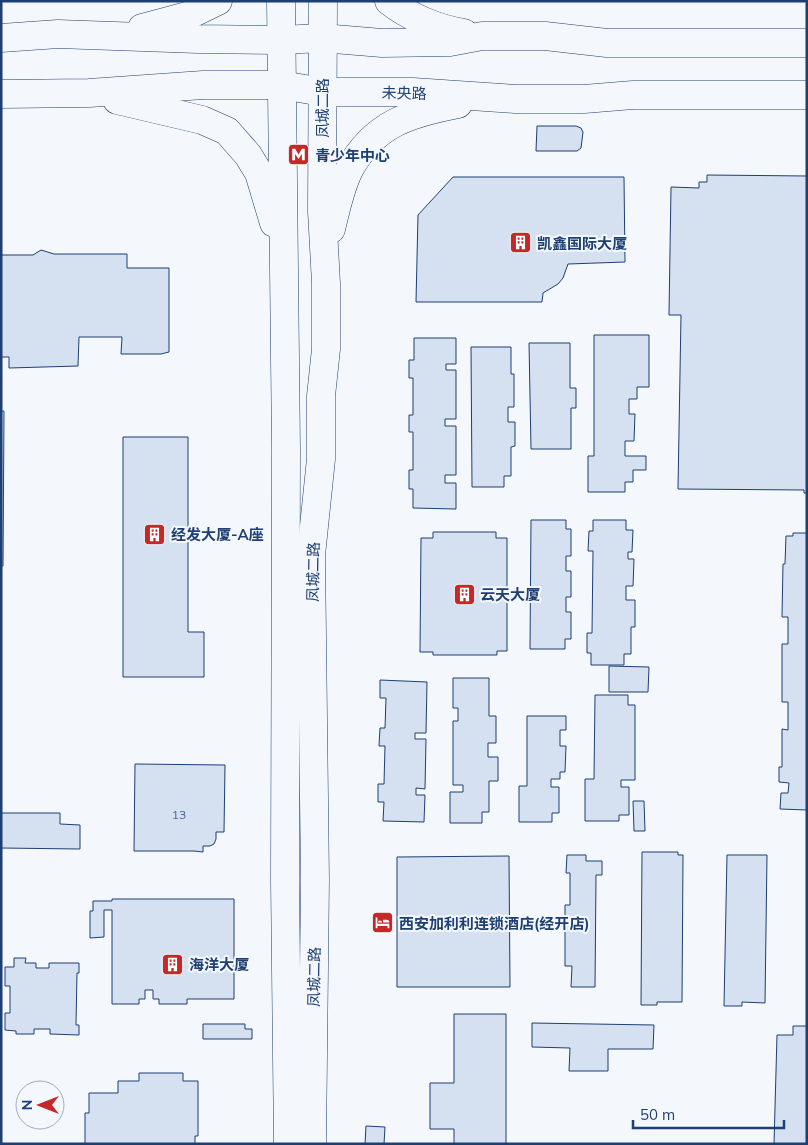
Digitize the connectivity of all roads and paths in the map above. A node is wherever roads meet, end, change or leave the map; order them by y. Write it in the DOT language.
graph roads {
  1 [pos="218,1"];
  2 [pos="281,1"];
  3 [pos="323,1"];
  4 [pos="389,1"];
  5 [pos="112,35"];
  6 [pos="482,36"];
  7 [pos="1,38"];
  8 [pos="322,38"];
  9 [pos="281,40"];
  10 [pos="807,43"];
  11 [pos="282,85"];
  12 [pos="322,92"];
  13 [pos="89,93"];
  14 [pos="1,94"];
  15 [pos="807,95"];
  16 [pos="515,99"];
  17 [pos="326,283"];
  18 [pos="284,290"];
  19 [pos="288,1144"];
  20 [pos="312,1144"];
  1 -- 5 [label="main road"];
  2 -- 9 [label="main road, 凤城二路"];
  3 -- 8 [label="main road, 凤城二路"];
  4 -- 6 [label="main road"];
  5 -- 7 [label="main road"];
  5 -- 9 [label="main road"];
  6 -- 8 [label="main road"];
  6 -- 10 [label="main road"];
  8 -- 9 [label="main road"];
  8 -- 12 [label="main road, 凤城二路"];
  9 -- 11 [label="main road, 凤城二路"];
  11 -- 12 [label="main road, 未央路"];
  11 -- 13 [label="main road, 未央路"];
  11 -- 18 [label="main road, 凤城二路"];
  12 -- 16 [label="main road, 未央路"];
  12 -- 17 [label="main road, 凤城二路"];
  13 -- 14 [label="main road, 未央路"];
  13 -- 18 [label="main road"];
  15 -- 16 [label="main road, 未央路"];
  16 -- 17 [label="main road"];
  17 -- 20 [label="main road, 凤城二路"];
  18 -- 19 [label="main road, 凤城二路"];
}
